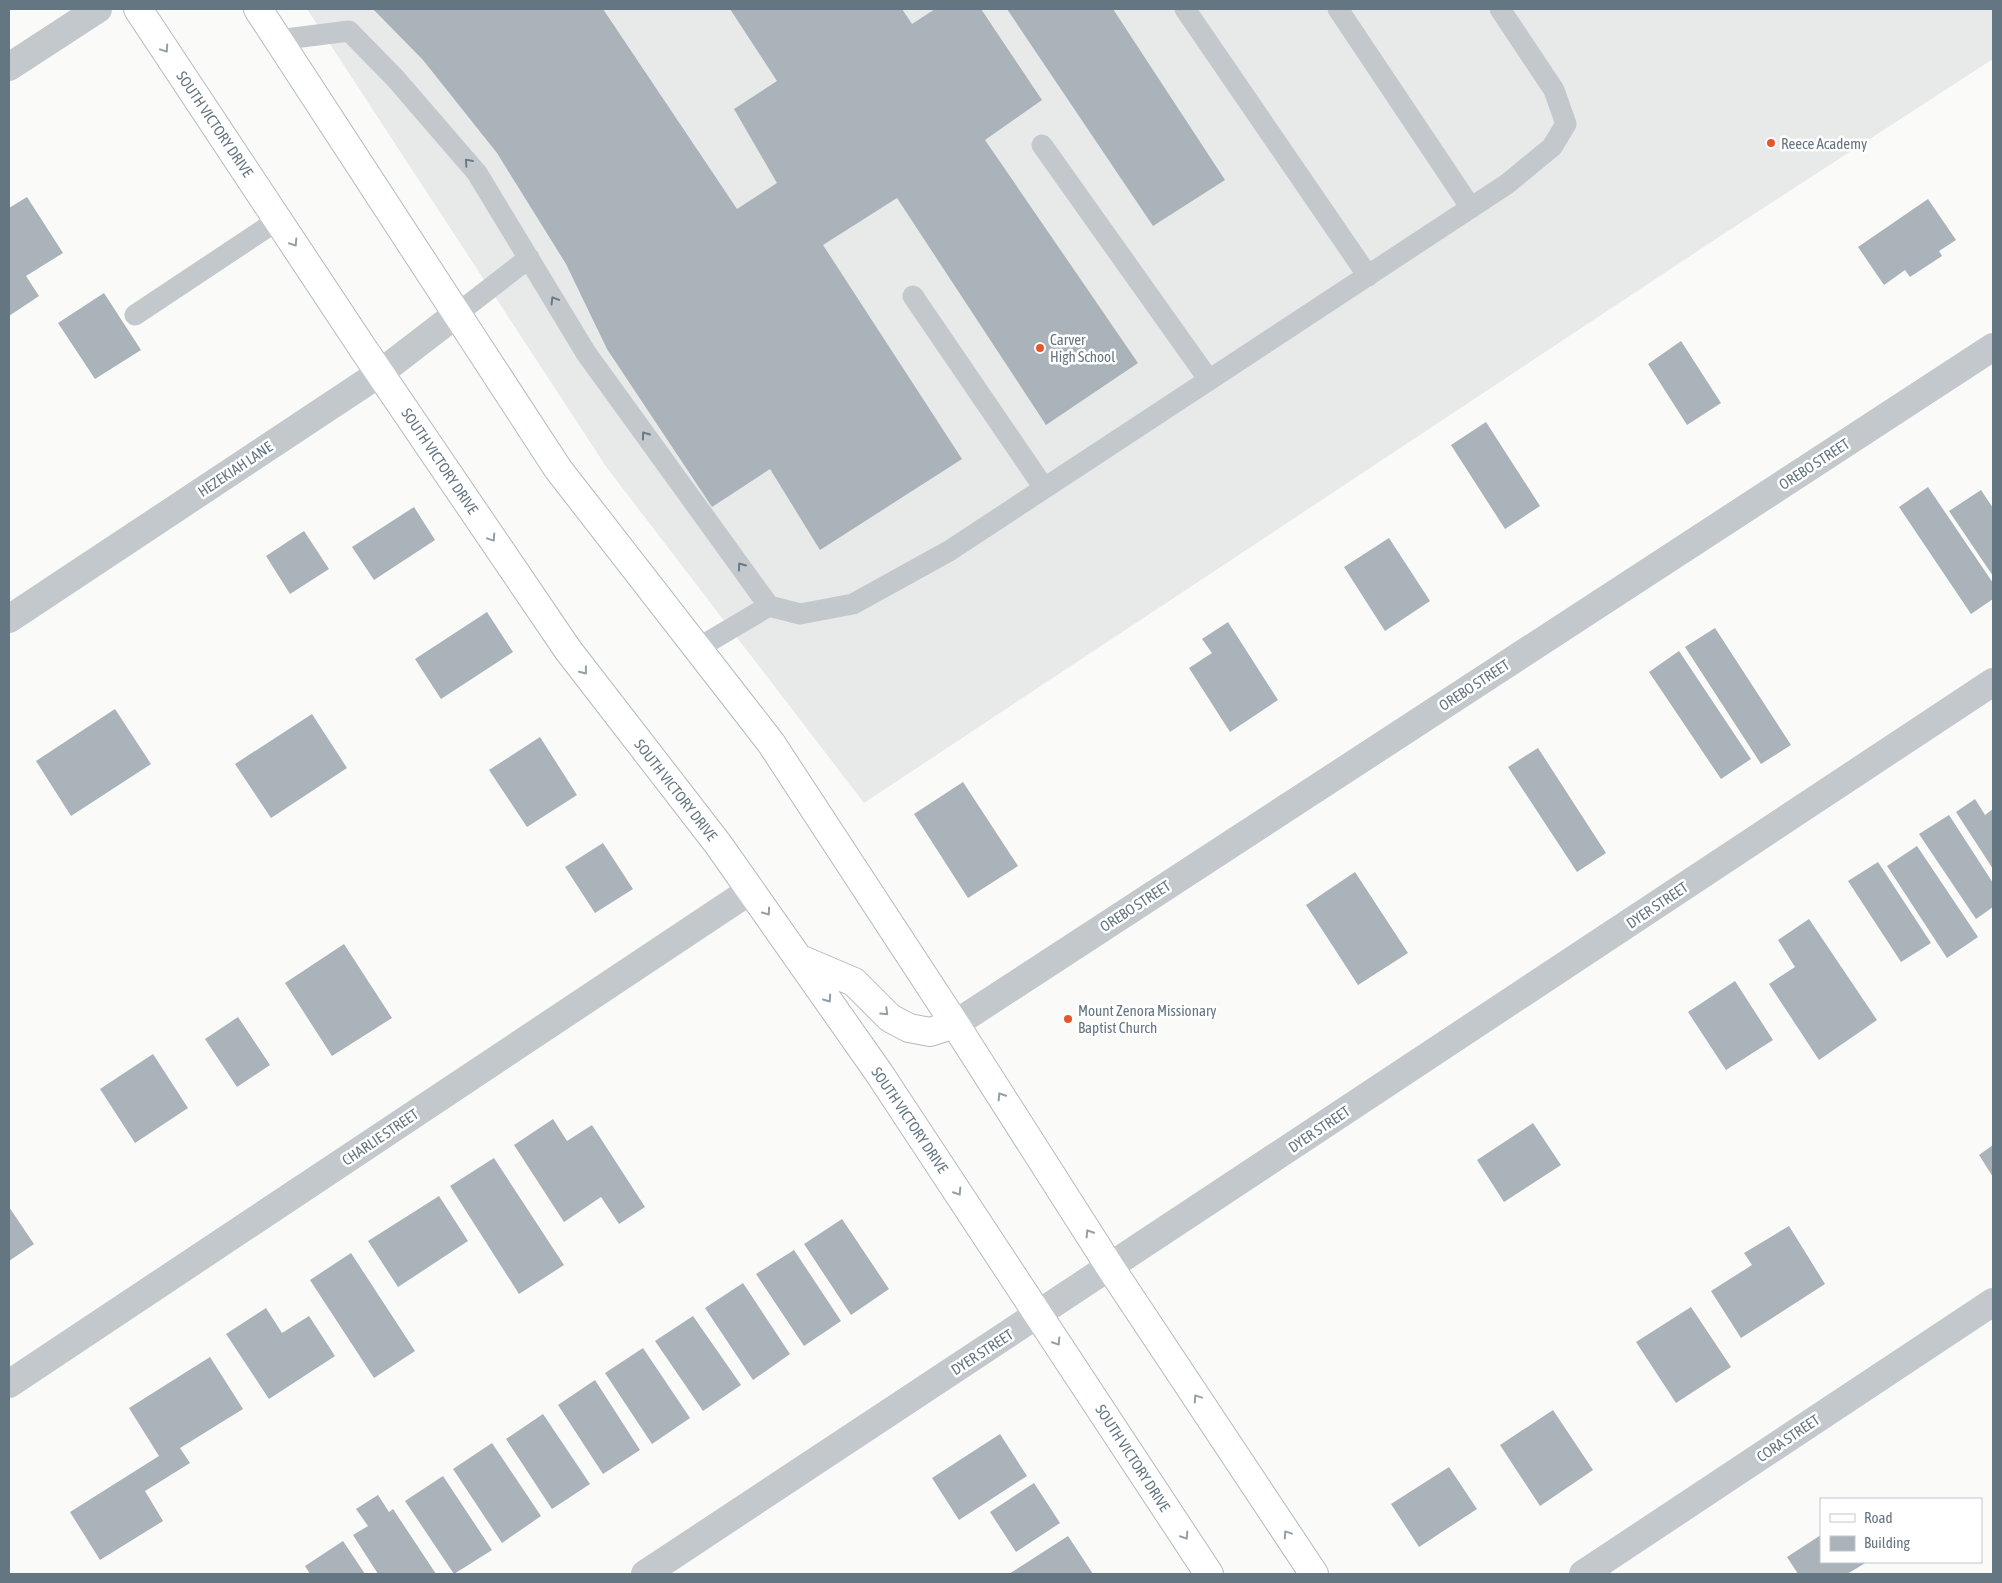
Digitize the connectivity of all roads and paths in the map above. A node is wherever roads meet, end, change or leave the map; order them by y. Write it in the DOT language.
graph roads {
  1 [pos="98,9"];
  2 [pos="138,9"];
  3 [pos="258,9"];
  4 [pos="1185,9"];
  5 [pos="1338,9"];
  6 [pos="1500,9"];
  7 [pos="278,40"];
  8 [pos="9,67"];
  9 [pos="1042,145"];
  10 [pos="1470,208"];
  11 [pos="278,220"];
  12 [pos="529,258"];
  13 [pos="1368,276"];
  14 [pos="913,296"];
  15 [pos="458,313"];
  16 [pos="135,315"];
  17 [pos="1993,347"];
  18 [pos="380,373"];
  19 [pos="1209,380"];
  20 [pos="1044,488"];
  21 [pos="769,606"];
  22 [pos="9,619"];
  23 [pos="698,648"];
  24 [pos="1993,682"];
  25 [pos="751,890"];
  26 [pos="800,959"];
  27 [pos="955,1024"];
  28 [pos="1110,1267"];
  29 [pos="1993,1302"];
  30 [pos="1039,1315"];
  31 [pos="9,1384"];
  32 [pos="645,1574"];
  33 [pos="1210,1574"];
  34 [pos="1314,1574"];
  35 [pos="1583,1574"];
  1 -- 8 [label="street"];
  2 -- 11 [label="main road, SOUTH VICTORY DRIVE, one-way"];
  3 -- 7 [label="main road"];
  4 -- 13 [label="lane"];
  5 -- 10 [label="lane"];
  6 -- 10 [label="lane"];
  12 -- 7 [label="lane, one-way"];
  7 -- 15 [label="main road"];
  9 -- 19 [label="lane"];
  10 -- 13 [label="lane"];
  11 -- 16 [label="lane"];
  11 -- 18 [label="main road, SOUTH VICTORY DRIVE, one-way"];
  12 -- 15 [label="lane"];
  21 -- 12 [label="lane, one-way"];
  13 -- 19 [label="lane"];
  14 -- 20 [label="lane"];
  15 -- 18 [label="street, HEZEKIAH LANE"];
  15 -- 23 [label="main road"];
  17 -- 27 [label="street, OREBO STREET"];
  18 -- 22 [label="street, HEZEKIAH LANE"];
  18 -- 25 [label="main road, SOUTH VICTORY DRIVE, one-way"];
  19 -- 20 [label="lane"];
  20 -- 21 [label="lane"];
  21 -- 23 [label="lane"];
  23 -- 27 [label="main road"];
  24 -- 28 [label="street, DYER STREET"];
  25 -- 26 [label="main road, SOUTH VICTORY DRIVE, one-way"];
  25 -- 31 [label="street, CHARLIE STREET"];
  26 -- 27 [label="main road, one-way"];
  26 -- 30 [label="main road, SOUTH VICTORY DRIVE, one-way"];
  28 -- 27 [label="main road, one-way"];
  28 -- 30 [label="street, DYER STREET"];
  34 -- 28 [label="main road, one-way"];
  29 -- 35 [label="street, CORA STREET"];
  30 -- 32 [label="street, DYER STREET"];
  30 -- 33 [label="main road, SOUTH VICTORY DRIVE, one-way"];
}
